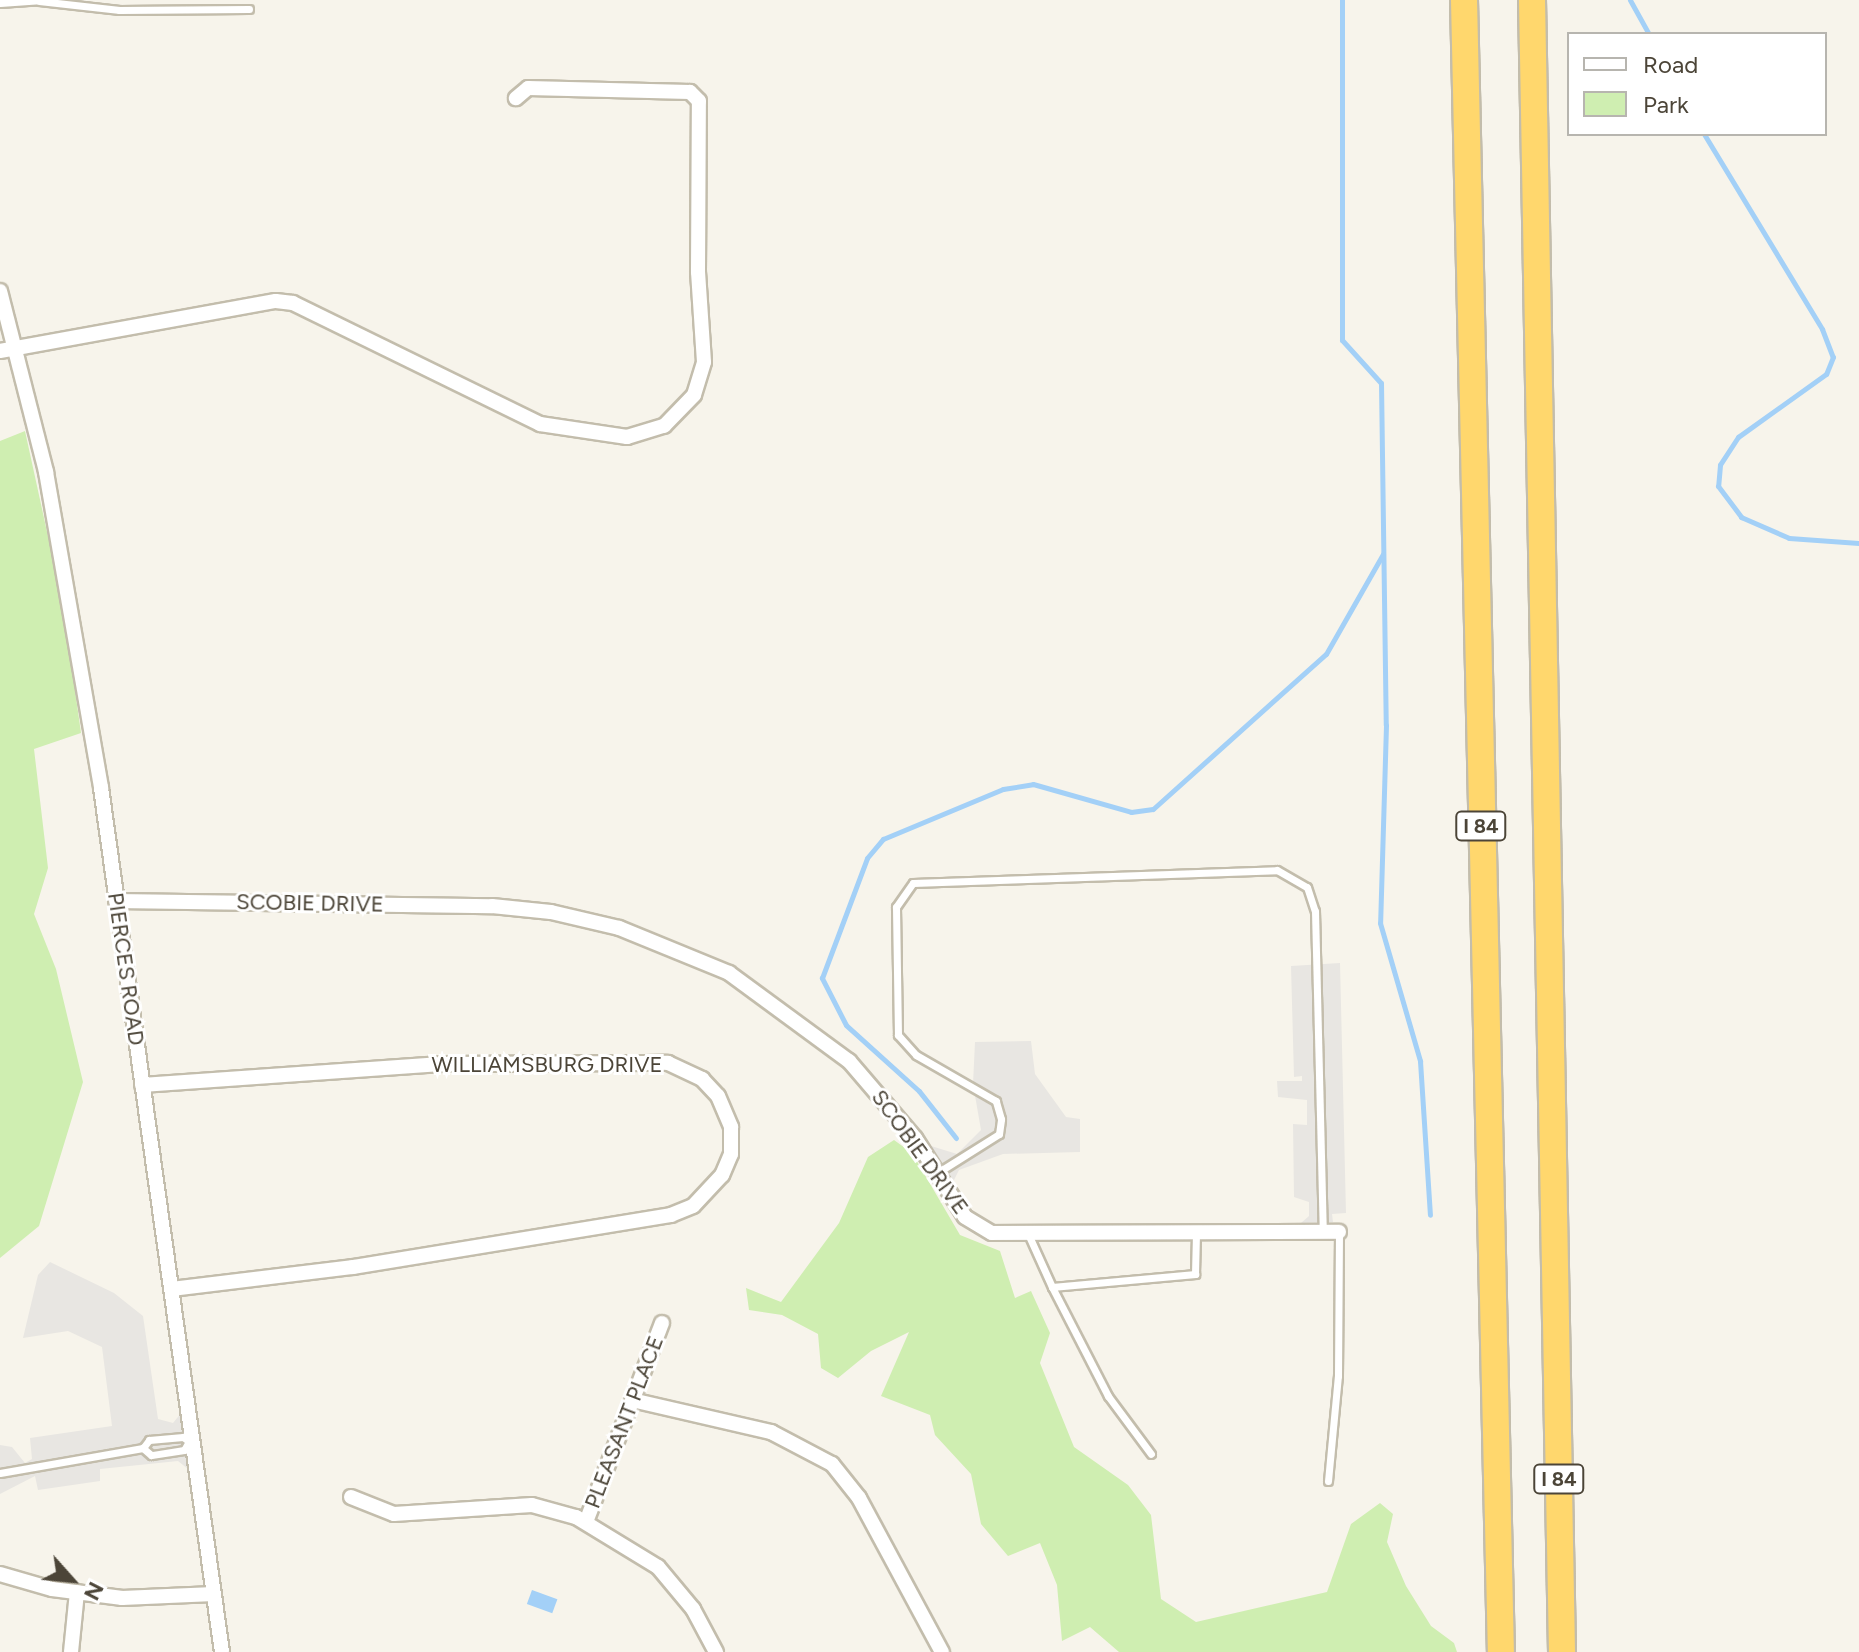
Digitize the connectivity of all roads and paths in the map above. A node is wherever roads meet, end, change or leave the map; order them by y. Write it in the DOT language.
graph roads {
  1 [pos="39,0"];
  2 [pos="1464,0"];
  3 [pos="1532,0"];
  4 [pos="0,3"];
  5 [pos="249,9"];
  6 [pos="516,98"];
  7 [pos="0,291"];
  8 [pos="6,349"];
  9 [pos="116,901"];
  10 [pos="142,1085"];
  11 [pos="937,1173"];
  12 [pos="1323,1232"];
  13 [pos="1339,1232"];
  14 [pos="1196,1234"];
  15 [pos="1029,1236"];
  16 [pos="1052,1287"];
  17 [pos="172,1289"];
  18 [pos="662,1323"];
  19 [pos="632,1400"];
  20 [pos="191,1443"];
  21 [pos="143,1448"];
  22 [pos="1151,1454"];
  23 [pos="0,1473"];
  24 [pos="1328,1481"];
  25 [pos="351,1497"];
  26 [pos="586,1522"];
  27 [pos="0,1574"];
  28 [pos="77,1592"];
  29 [pos="214,1594"];
  30 [pos="71,1652"];
  31 [pos="222,1652"];
  32 [pos="716,1652"];
  33 [pos="942,1652"];
  34 [pos="1501,1652"];
  35 [pos="1562,1652"];
  1 -- 4 [label="lane"];
  1 -- 5 [label="lane"];
  2 -- 34 [label="highway, I 84"];
  3 -- 35 [label="highway, I 84"];
  6 -- 8 [label="street"];
  7 -- 8 [label="street, PIERCES ROAD"];
  8 -- 9 [label="street, PIERCES ROAD"];
  9 -- 10 [label="street, PIERCES ROAD"];
  9 -- 11 [label="street, SCOBIE DRIVE"];
  10 -- 17 [label="street, PIERCES ROAD"];
  10 -- 17 [label="street, WILLIAMSBURG DRIVE"];
  11 -- 12 [label="lane"];
  11 -- 15 [label="street, SCOBIE DRIVE"];
  12 -- 13 [label="street, SCOBIE DRIVE"];
  12 -- 14 [label="street, SCOBIE DRIVE"];
  13 -- 24 [label="lane"];
  14 -- 15 [label="street, SCOBIE DRIVE"];
  14 -- 16 [label="lane"];
  15 -- 16 [label="lane"];
  16 -- 22 [label="lane"];
  17 -- 20 [label="street, PIERCES ROAD"];
  18 -- 19 [label="street, PLEASANT PLACE"];
  19 -- 26 [label="street, PLEASANT PLACE"];
  19 -- 33 [label="street"];
  20 -- 21 [label="lane"];
  20 -- 21 [label="lane"];
  20 -- 29 [label="street, PIERCES ROAD"];
  21 -- 23 [label="lane"];
  25 -- 26 [label="street"];
  26 -- 32 [label="street"];
  27 -- 28 [label="street"];
  28 -- 29 [label="street"];
  28 -- 30 [label="street"];
  29 -- 31 [label="street, PIERCES ROAD"];
}
